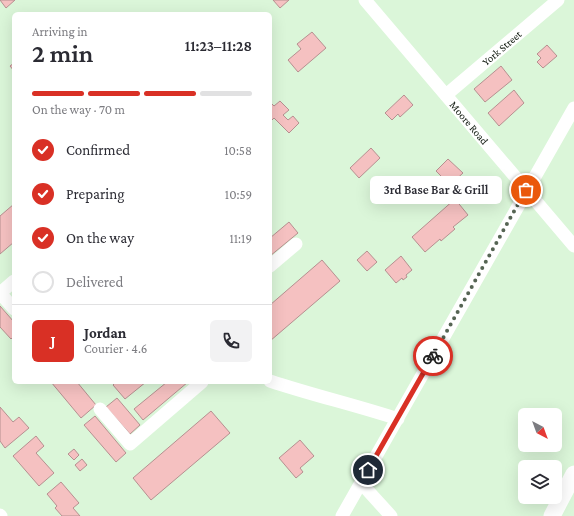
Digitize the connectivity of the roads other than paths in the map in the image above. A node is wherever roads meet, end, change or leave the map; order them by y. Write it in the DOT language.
graph roads {
  1 [pos="365,0"];
  2 [pos="558,0"];
  3 [pos="446,95"];
  4 [pos="574,108"];
  5 [pos="526,190"];
  6 [pos="296,244"];
  7 [pos="574,246"];
  8 [pos="272,264"];
  9 [pos="12,282"];
  10 [pos="12,307"];
  11 [pos="272,382"];
  12 [pos="200,384"];
  13 [pos="100,409"];
  14 [pos="398,419"];
  15 [pos="573,478"];
  16 [pos="361,483"];
  17 [pos="342,516"];
  18 [pos="391,516"];
  19 [pos="552,516"];
  1 -- 3 [label="street, Moore Road"];
  2 -- 3 [label="street, York Street"];
  3 -- 5 [label="street, Moore Road"];
  4 -- 5 [label="street"];
  5 -- 7 [label="street, Moore Road"];
  5 -- 14 [label="street"];
  6 -- 8 [label="street"];
  9 -- 10 [label="street"];
  11 -- 14 [label="street"];
  12 -- 13 [label="street"];
  14 -- 16 [label="street"];
  15 -- 19 [label="main road"];
  16 -- 17 [label="street"];
  16 -- 18 [label="street"];
}
